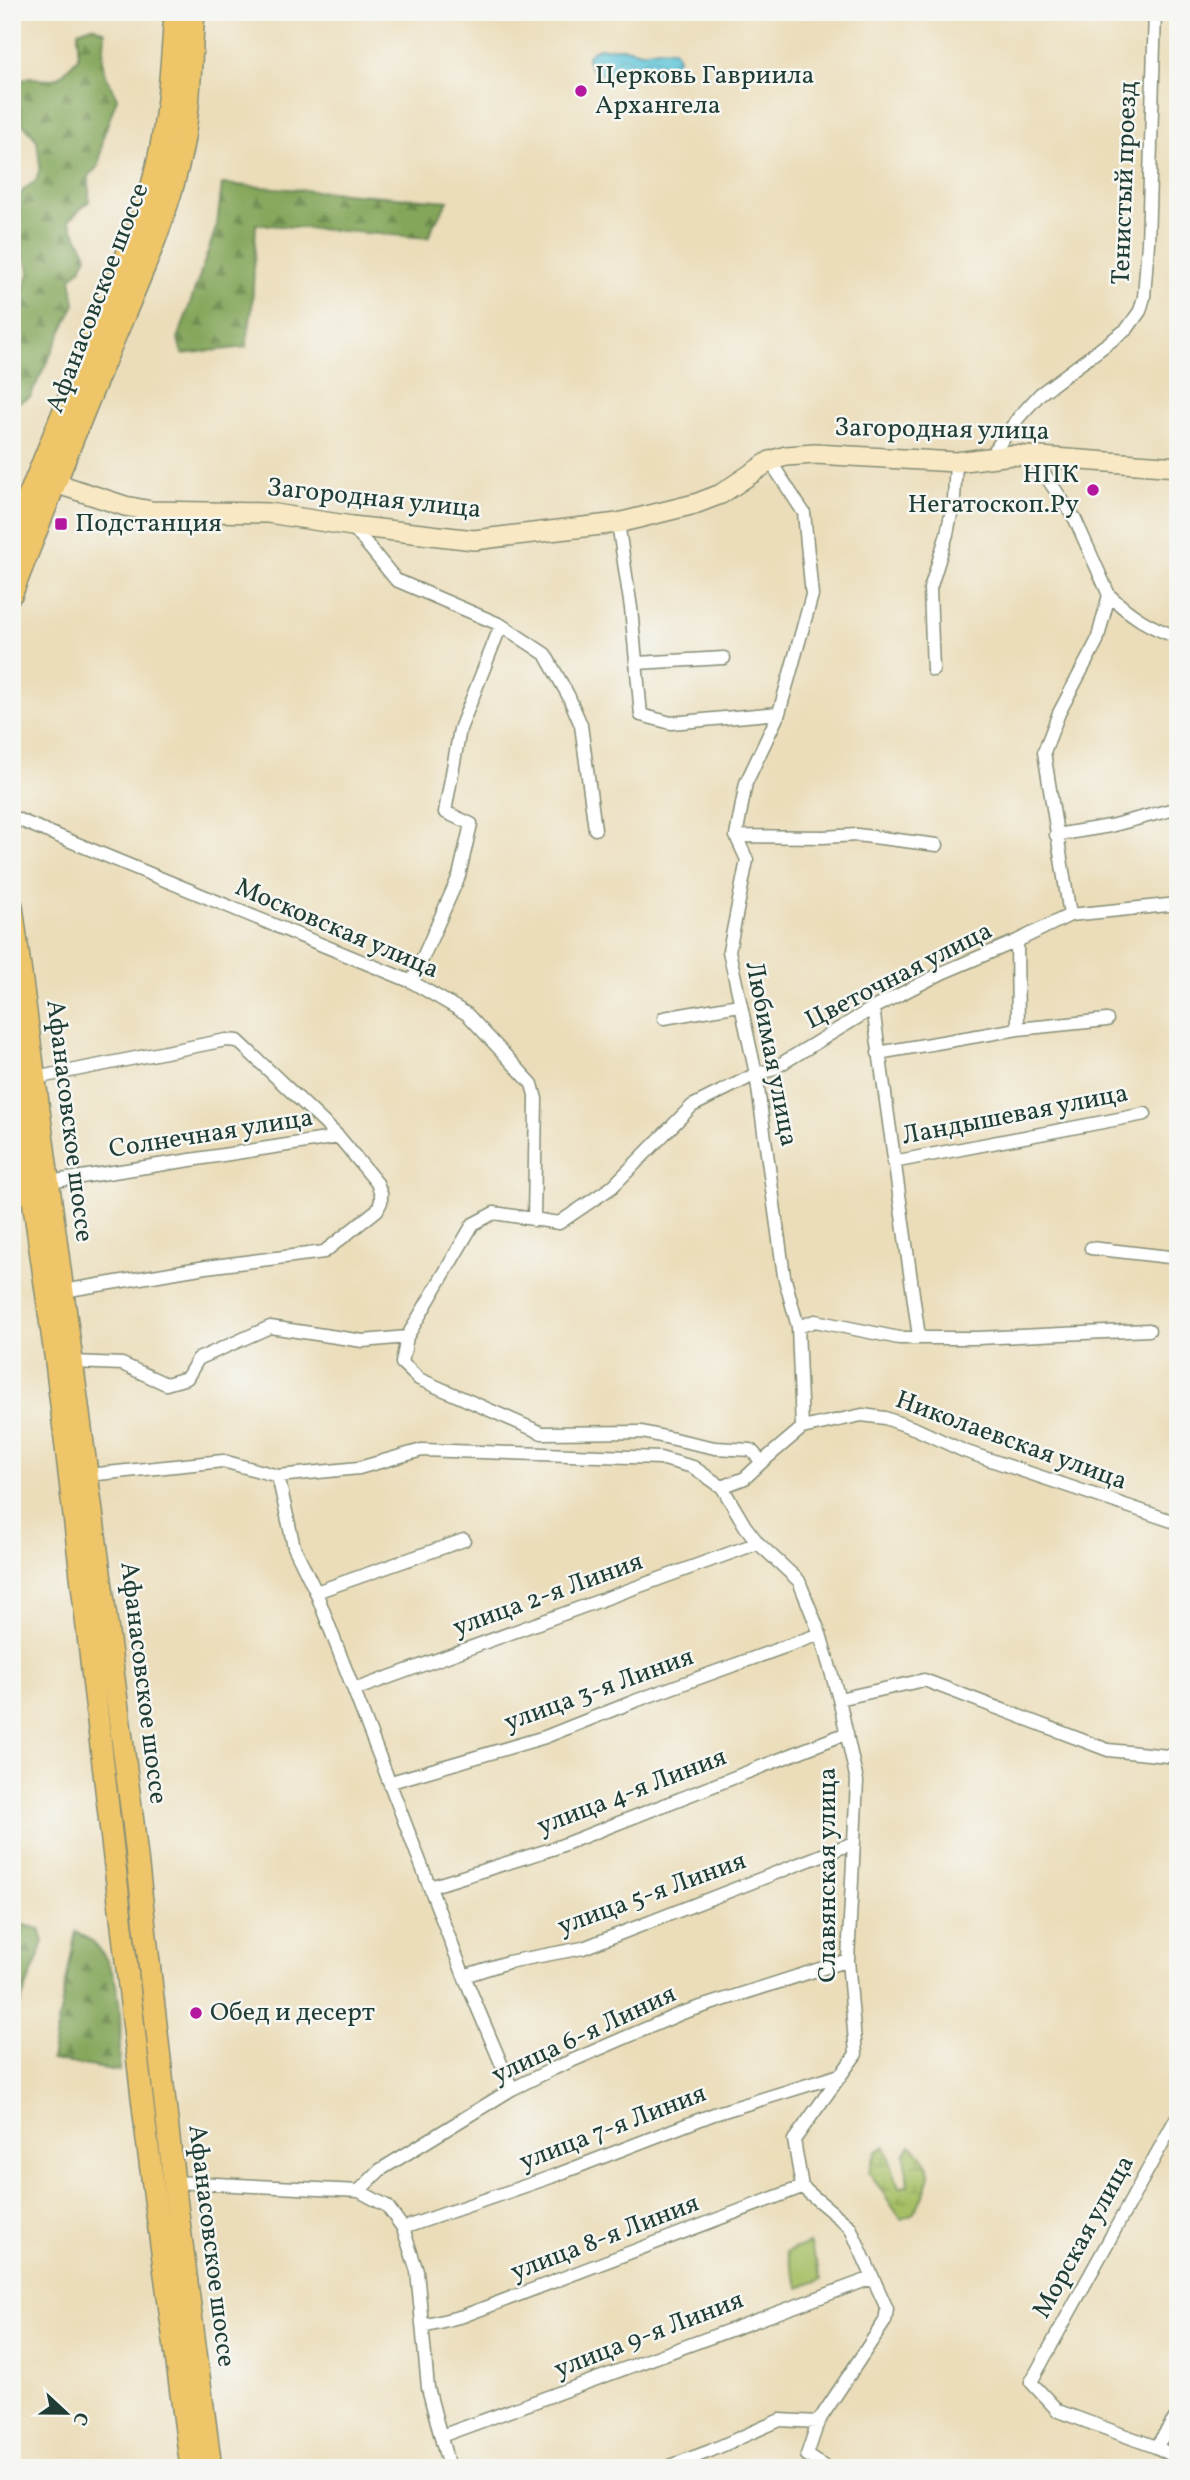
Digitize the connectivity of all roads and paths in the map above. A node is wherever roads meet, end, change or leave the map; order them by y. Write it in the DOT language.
graph roads {
  1 [pos="175,12"];
  2 [pos="194,12"];
  3 [pos="1155,12"];
  4 [pos="1032,456"];
  5 [pos="989,458"];
  6 [pos="770,461"];
  7 [pos="956,462"];
  8 [pos="1178,467"];
  9 [pos="55,483"];
  10 [pos="618,523"];
  11 [pos="352,526"];
  12 [pos="12,538"];
  13 [pos="12,593"];
  14 [pos="1109,595"];
  15 [pos="501,625"];
  16 [pos="1178,637"];
  17 [pos="724,658"];
  18 [pos="637,663"];
  19 [pos="933,670"];
  20 [pos="779,713"];
  21 [pos="1178,808"];
  22 [pos="12,817"];
  23 [pos="595,829"];
  24 [pos="1056,835"];
  25 [pos="736,836"];
  26 [pos="937,845"];
  27 [pos="1178,904"];
  28 [pos="12,906"];
  29 [pos="1070,915"];
  30 [pos="1017,942"];
  31 [pos="412,982"];
  32 [pos="739,1005"];
  33 [pos="873,1009"];
  34 [pos="664,1018"];
  35 [pos="1107,1020"];
  36 [pos="1018,1029"];
  37 [pos="12,1050"];
  38 [pos="878,1053"];
  39 [pos="756,1074"];
  40 [pos="35,1078"];
  41 [pos="1145,1114"];
  42 [pos="339,1137"];
  43 [pos="893,1162"];
  44 [pos="49,1182"];
  45 [pos="534,1220"];
  46 [pos="1091,1248"];
  47 [pos="1178,1258"];
  48 [pos="63,1291"];
  49 [pos="798,1327"];
  50 [pos="1149,1330"];
  51 [pos="407,1337"];
  52 [pos="919,1337"];
  53 [pos="74,1362"];
  54 [pos="802,1428"];
  55 [pos="762,1462"];
  56 [pos="88,1475"];
  57 [pos="278,1476"];
  58 [pos="722,1487"];
  59 [pos="1178,1523"];
  60 [pos="464,1540"];
  61 [pos="758,1543"];
  62 [pos="316,1592"];
  63 [pos="820,1634"];
  64 [pos="354,1690"];
  65 [pos="839,1699"];
  66 [pos="847,1733"];
  67 [pos="1178,1757"];
  68 [pos="391,1782"];
  69 [pos="853,1843"];
  70 [pos="430,1887"];
  71 [pos="848,1960"];
  72 [pos="464,1976"];
  73 [pos="1178,2029"];
  74 [pos="1178,2034"];
  75 [pos="840,2075"];
  76 [pos="512,2089"];
  77 [pos="1178,2115"];
  78 [pos="174,2182"];
  79 [pos="802,2187"];
  80 [pos="359,2190"];
  81 [pos="403,2228"];
  82 [pos="872,2278"];
  83 [pos="423,2326"];
  84 [pos="1178,2414"];
  85 [pos="814,2422"];
  86 [pos="441,2436"];
  87 [pos="1156,2448"];
  88 [pos="1178,2458"];
  89 [pos="191,2468"];
  90 [pos="211,2468"];
  91 [pos="449,2468"];
  92 [pos="665,2468"];
  93 [pos="827,2468"];
  1 -- 12 [label="main road, Афанасовское шоссе"];
  2 -- 9 [label="main road, Афанасовское шоссе"];
  3 -- 5 [label="street, Тенистый проезд"];
  4 -- 5 [label="street, Загородная улица"];
  4 -- 8 [label="street, Загородная улица"];
  4 -- 14 [label="street"];
  5 -- 7 [label="street, Загородная улица"];
  6 -- 7 [label="street, Загородная улица"];
  6 -- 10 [label="street, Загородная улица"];
  6 -- 20 [label="street, Любимая улица"];
  7 -- 19 [label="street"];
  9 -- 11 [label="street, Загородная улица"];
  9 -- 13 [label="main road, Афанасовское шоссе"];
  10 -- 11 [label="street, Загородная улица"];
  10 -- 18 [label="street"];
  11 -- 15 [label="street"];
  14 -- 16 [label="street"];
  14 -- 24 [label="street"];
  15 -- 23 [label="street"];
  15 -- 31 [label="street"];
  17 -- 18 [label="street"];
  18 -- 20 [label="street"];
  20 -- 25 [label="street, Любимая улица"];
  21 -- 24 [label="street"];
  22 -- 31 [label="street, Московская улица"];
  24 -- 29 [label="street"];
  25 -- 26 [label="street"];
  25 -- 32 [label="street, Любимая улица"];
  27 -- 29 [label="street"];
  28 -- 40 [label="main road, Афанасовское шоссе"];
  29 -- 30 [label="street, Цветочная улица"];
  30 -- 33 [label="street, Цветочная улица"];
  30 -- 36 [label="street"];
  31 -- 45 [label="street, Московская улица"];
  32 -- 34 [label="street"];
  32 -- 39 [label="street, Любимая улица"];
  33 -- 38 [label="street"];
  33 -- 39 [label="street, Цветочная улица"];
  35 -- 36 [label="street"];
  36 -- 38 [label="street"];
  37 -- 89 [label="main road, Афанасовское шоссе"];
  38 -- 43 [label="street"];
  39 -- 45 [label="street, Цветочная улица"];
  39 -- 49 [label="street, Любимая улица"];
  40 -- 42 [label="street"];
  40 -- 44 [label="main road, Афанасовское шоссе"];
  41 -- 43 [label="street, Ландышевая улица"];
  42 -- 44 [label="street, Солнечная улица"];
  42 -- 48 [label="street"];
  43 -- 52 [label="street"];
  44 -- 48 [label="main road, Афанасовское шоссе"];
  45 -- 51 [label="street, Цветочная улица"];
  46 -- 47 [label="street"];
  48 -- 53 [label="main road, Афанасовское шоссе"];
  49 -- 52 [label="street"];
  49 -- 54 [label="street, Любимая улица"];
  50 -- 52 [label="street"];
  51 -- 53 [label="street"];
  51 -- 55 [label="street"];
  53 -- 56 [label="main road, Афанасовское шоссе"];
  54 -- 55 [label="street, Николаевская улица"];
  54 -- 59 [label="street, Николаевская улица"];
  55 -- 58 [label="street, Николаевская улица"];
  56 -- 57 [label="street, Славянская улица"];
  56 -- 78 [label="main road, Афанасовское шоссе"];
  57 -- 58 [label="street, Славянская улица"];
  57 -- 62 [label="street"];
  58 -- 61 [label="street, Славянская улица"];
  60 -- 62 [label="street"];
  61 -- 63 [label="street, Славянская улица"];
  61 -- 64 [label="street, улица 2-я Линия"];
  62 -- 64 [label="street"];
  63 -- 65 [label="street, Славянская улица"];
  63 -- 68 [label="street, улица 3-я Линия"];
  64 -- 68 [label="street"];
  65 -- 66 [label="street, Славянская улица"];
  65 -- 67 [label="street"];
  66 -- 69 [label="street, Славянская улица"];
  66 -- 70 [label="street, улица 4-я Линия"];
  68 -- 70 [label="street"];
  69 -- 71 [label="street, Славянская улица"];
  69 -- 72 [label="street, улица 5-я Линия"];
  70 -- 72 [label="street"];
  71 -- 75 [label="street, Славянская улица"];
  71 -- 76 [label="street, улица 6-я Линия"];
  72 -- 76 [label="street"];
  73 -- 74 [label="street"];
  75 -- 79 [label="street, Славянская улица"];
  75 -- 81 [label="street, улица 7-я Линия"];
  76 -- 80 [label="street, улица 6-я Линия"];
  77 -- 87 [label="street, Морская улица"];
  78 -- 80 [label="street"];
  78 -- 90 [label="main road, Афанасовское шоссе"];
  79 -- 82 [label="street"];
  79 -- 83 [label="street, улица 8-я Линия"];
  80 -- 81 [label="street"];
  81 -- 83 [label="street"];
  82 -- 85 [label="street"];
  82 -- 86 [label="street, улица 9-я Линия"];
  83 -- 86 [label="street"];
  84 -- 87 [label="street"];
  85 -- 92 [label="street"];
  85 -- 93 [label="street"];
  86 -- 91 [label="street"];
  87 -- 88 [label="street"];
}
